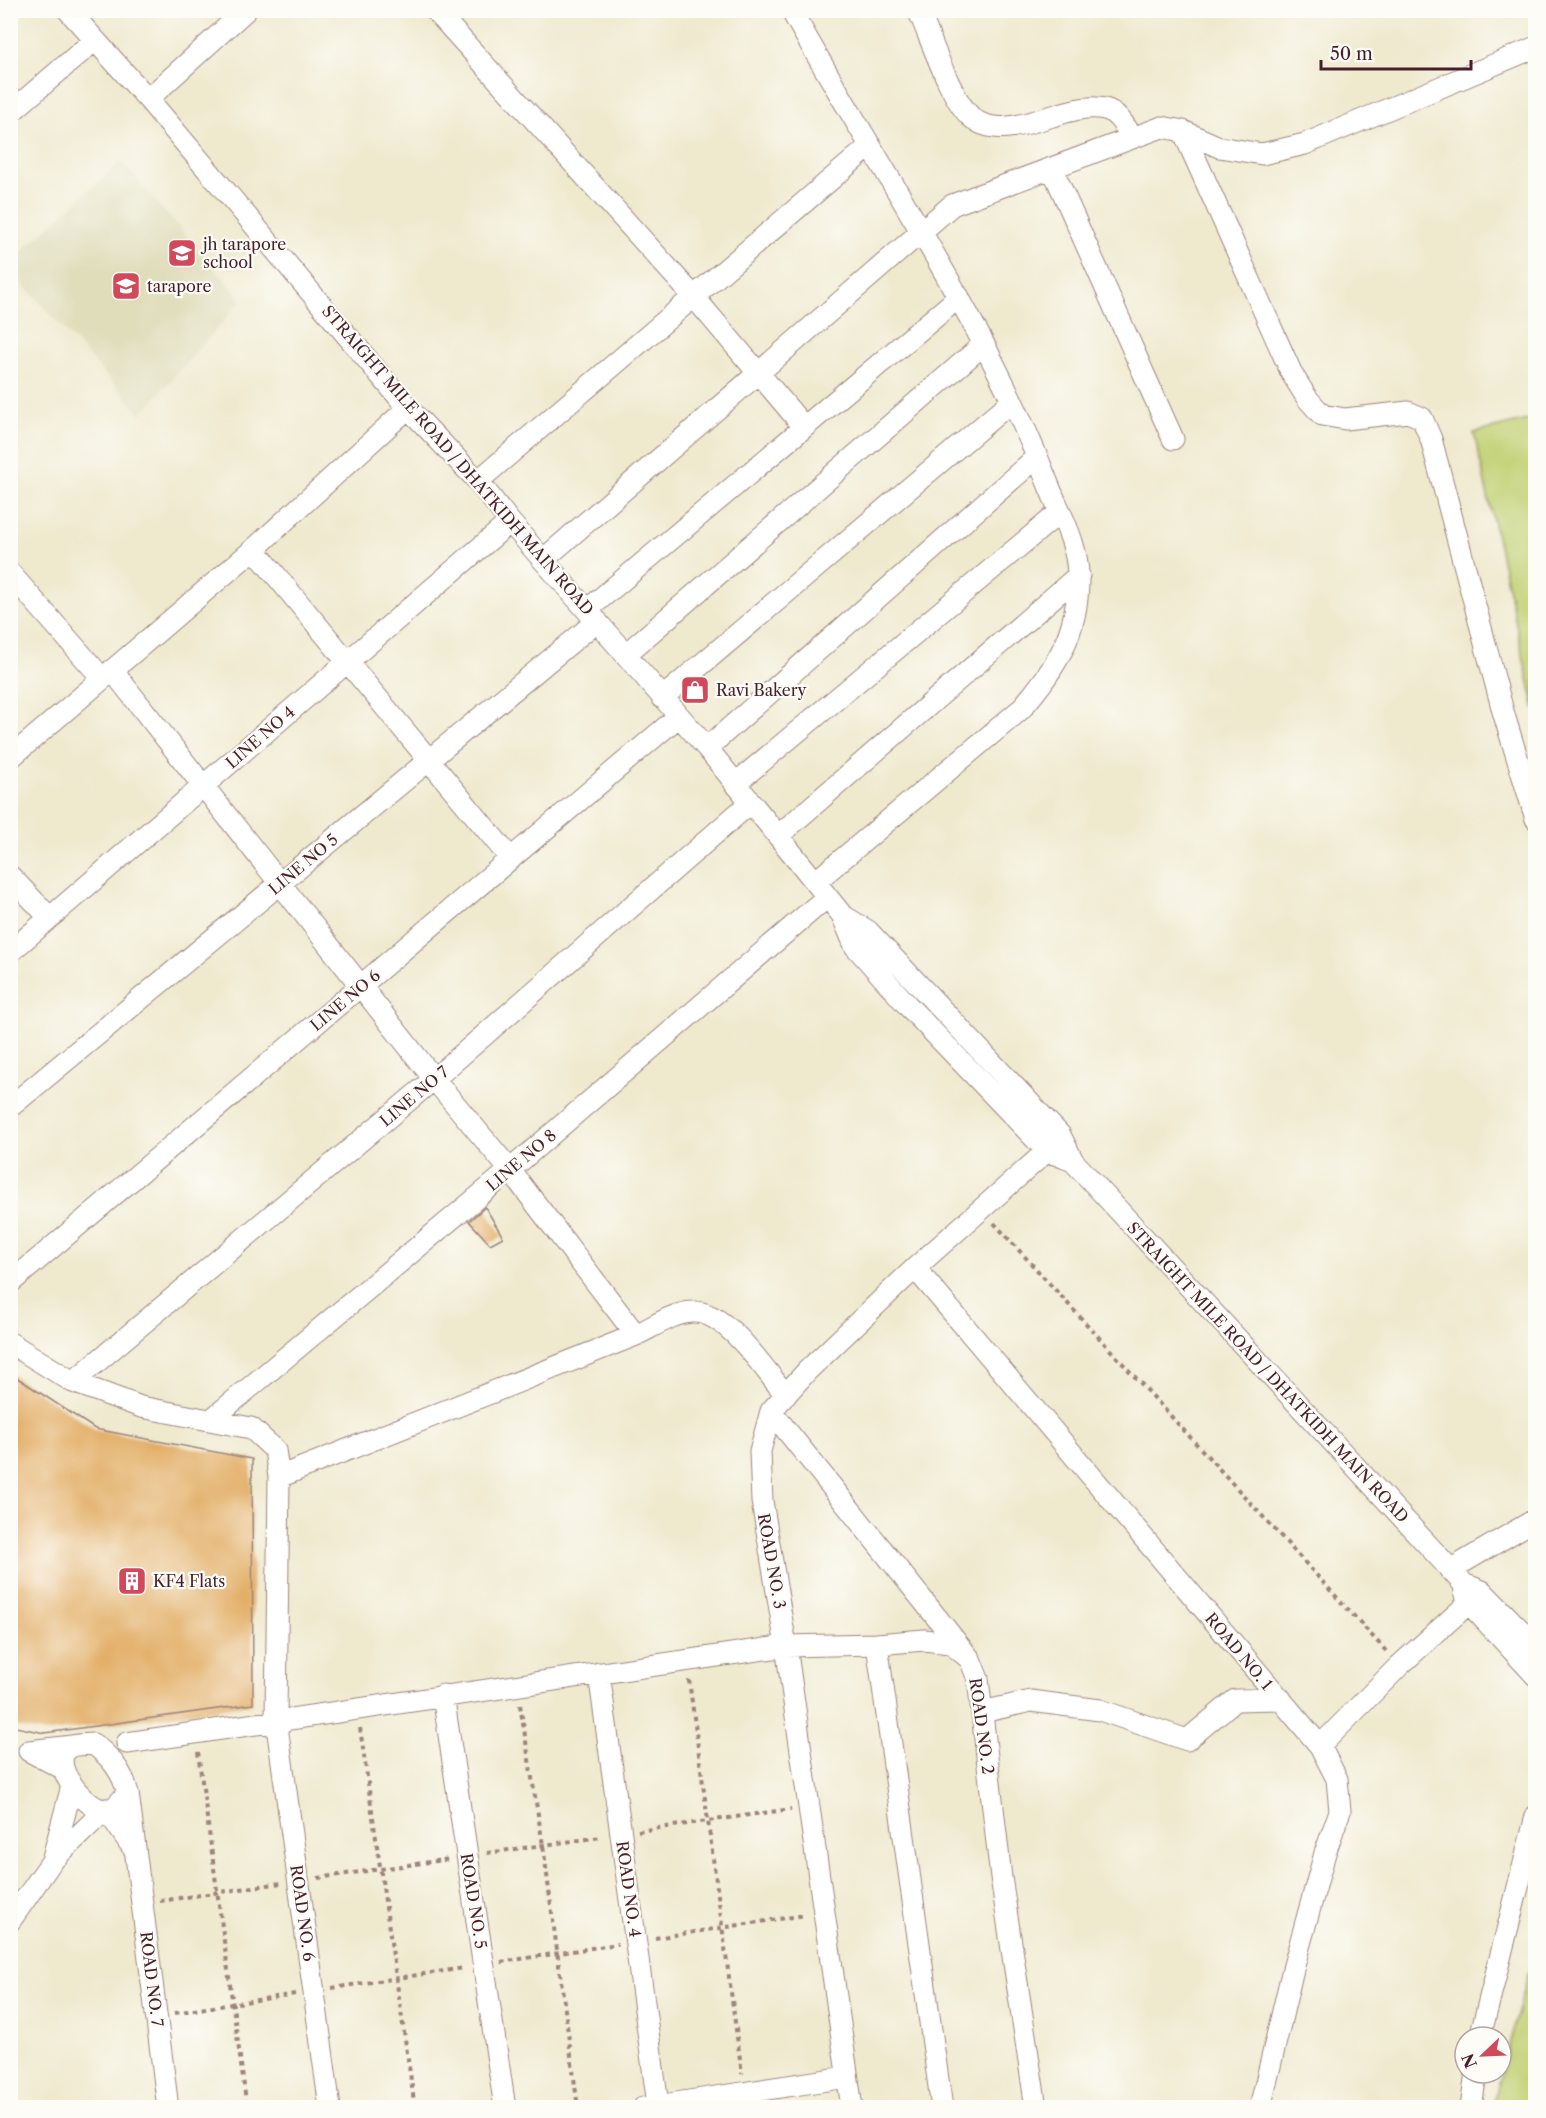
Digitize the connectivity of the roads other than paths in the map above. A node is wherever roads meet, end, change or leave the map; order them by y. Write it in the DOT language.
graph roads {
  1 [pos="246,10"];
  2 [pos="435,10"];
  3 [pos="791,10"];
  4 [pos="918,10"];
  5 [pos="76,13"];
  6 [pos="95,40"];
  7 [pos="1536,47"];
  8 [pos="148,99"];
  9 [pos="10,112"];
  10 [pos="1183,131"];
  11 [pos="1133,138"];
  12 [pos="870,146"];
  13 [pos="1052,168"];
  14 [pos="920,232"];
  15 [pos="694,297"];
  16 [pos="959,297"];
  17 [pos="984,344"];
  18 [pos="758,373"];
  19 [pos="1011,402"];
  20 [pos="408,408"];
  21 [pos="804,427"];
  22 [pos="1173,439"];
  23 [pos="1037,456"];
  24 [pos="478,481"];
  25 [pos="1060,512"];
  26 [pos="510,522"];
  27 [pos="254,549"];
  28 [pos="543,560"];
  29 [pos="10,573"];
  30 [pos="1078,575"];
  31 [pos="592,615"];
  32 [pos="626,654"];
  33 [pos="348,661"];
  34 [pos="107,674"];
  35 [pos="662,698"];
  36 [pos="679,716"];
  37 [pos="707,748"];
  38 [pos="10,758"];
  39 [pos="430,759"];
  40 [pos="735,784"];
  41 [pos="203,785"];
  42 [pos="750,803"];
  43 [pos="1536,819"];
  44 [pos="779,835"];
  45 [pos="511,859"];
  46 [pos="10,876"];
  47 [pos="281,882"];
  48 [pos="821,889"];
  49 [pos="49,917"];
  50 [pos="10,952"];
  51 [pos="362,985"];
  52 [pos="434,1079"];
  53 [pos="10,1107"];
  54 [pos="1054,1143"];
  55 [pos="510,1170"];
  56 [pos="915,1268"];
  57 [pos="10,1283"];
  58 [pos="636,1335"];
  59 [pos="10,1343"];
  60 [pos="73,1382"];
  61 [pos="786,1395"];
  62 [pos="771,1411"];
  63 [pos="212,1419"];
  64 [pos="279,1477"];
  65 [pos="1536,1519"];
  66 [pos="1466,1587"];
  67 [pos="877,1644"];
  68 [pos="786,1646"];
  69 [pos="1536,1646"];
  70 [pos="970,1659"];
  71 [pos="599,1673"];
  72 [pos="1536,1676"];
  73 [pos="443,1695"];
  74 [pos="1281,1699"];
  75 [pos="982,1712"];
  76 [pos="276,1719"];
  77 [pos="127,1743"];
  78 [pos="93,1744"];
  79 [pos="72,1746"];
  80 [pos="1320,1746"];
  81 [pos="20,1750"];
  82 [pos="120,1770"];
  83 [pos="67,1777"];
  84 [pos="128,1793"];
  85 [pos="1536,1816"];
  86 [pos="135,1851"];
  87 [pos="52,1861"];
  88 [pos="10,1921"];
  89 [pos="1483,2025"];
  90 [pos="847,2077"];
  91 [pos="1474,2085"];
  92 [pos="651,2106"];
  93 [pos="168,2108"];
  94 [pos="330,2108"];
  95 [pos="505,2108"];
  96 [pos="852,2108"];
  97 [pos="942,2108"];
  98 [pos="1036,2108"];
  99 [pos="1260,2108"];
  100 [pos="1471,2108"];
  1 -- 8 [label="street"];
  2 -- 15 [label="street"];
  3 -- 12 [label="street, LINE NO 8"];
  4 -- 11 [label="street"];
  5 -- 6 [label="street, STRAIGHT MILE ROAD / DHATKIDH MAIN ROAD"];
  6 -- 8 [label="street, STRAIGHT MILE ROAD / DHATKIDH MAIN ROAD"];
  6 -- 9 [label="street"];
  7 -- 10 [label="street"];
  8 -- 20 [label="street, STRAIGHT MILE ROAD / DHATKIDH MAIN ROAD"];
  10 -- 11 [label="street"];
  10 -- 43 [label="street"];
  11 -- 13 [label="street"];
  12 -- 14 [label="street, LINE NO 8"];
  12 -- 15 [label="street"];
  13 -- 14 [label="street"];
  13 -- 22 [label="street"];
  14 -- 16 [label="street, LINE NO 8"];
  14 -- 18 [label="street"];
  15 -- 18 [label="street"];
  15 -- 24 [label="street"];
  16 -- 17 [label="street, LINE NO 8"];
  16 -- 21 [label="street, LINE NO 5"];
  17 -- 19 [label="street, LINE NO 8"];
  17 -- 32 [label="street"];
  18 -- 21 [label="street"];
  18 -- 28 [label="street"];
  19 -- 23 [label="street, LINE NO 8"];
  19 -- 35 [label="street"];
  20 -- 24 [label="street, STRAIGHT MILE ROAD / DHATKIDH MAIN ROAD"];
  20 -- 27 [label="street"];
  21 -- 31 [label="street, LINE NO 5"];
  23 -- 25 [label="street, LINE NO 8"];
  23 -- 37 [label="street"];
  24 -- 26 [label="street, STRAIGHT MILE ROAD / DHATKIDH MAIN ROAD"];
  25 -- 30 [label="street, LINE NO 8"];
  25 -- 40 [label="street"];
  26 -- 28 [label="street, STRAIGHT MILE ROAD / DHATKIDH MAIN ROAD"];
  26 -- 33 [label="street, LINE NO 4"];
  27 -- 33 [label="street"];
  27 -- 34 [label="street"];
  28 -- 31 [label="street, STRAIGHT MILE ROAD / DHATKIDH MAIN ROAD"];
  29 -- 34 [label="street"];
  30 -- 44 [label="street"];
  30 -- 48 [label="street, LINE NO 8"];
  31 -- 32 [label="street, STRAIGHT MILE ROAD / DHATKIDH MAIN ROAD"];
  31 -- 39 [label="street, LINE NO 5"];
  32 -- 35 [label="street, STRAIGHT MILE ROAD / DHATKIDH MAIN ROAD"];
  33 -- 39 [label="street"];
  33 -- 41 [label="street, LINE NO 4"];
  34 -- 38 [label="street"];
  34 -- 41 [label="street"];
  35 -- 36 [label="street, STRAIGHT MILE ROAD / DHATKIDH MAIN ROAD"];
  36 -- 37 [label="street, STRAIGHT MILE ROAD / DHATKIDH MAIN ROAD"];
  36 -- 45 [label="street, LINE NO 6"];
  37 -- 40 [label="street, STRAIGHT MILE ROAD / DHATKIDH MAIN ROAD"];
  39 -- 45 [label="street"];
  39 -- 47 [label="street, LINE NO 5"];
  40 -- 42 [label="street, STRAIGHT MILE ROAD / DHATKIDH MAIN ROAD"];
  41 -- 47 [label="street"];
  41 -- 49 [label="street, LINE NO 4"];
  42 -- 44 [label="street, STRAIGHT MILE ROAD / DHATKIDH MAIN ROAD"];
  42 -- 52 [label="street, LINE NO 7"];
  44 -- 48 [label="street, STRAIGHT MILE ROAD / DHATKIDH MAIN ROAD"];
  45 -- 51 [label="street, LINE NO 6"];
  46 -- 49 [label="street"];
  47 -- 51 [label="street"];
  47 -- 53 [label="street, LINE NO 5"];
  48 -- 54 [label="street, STRAIGHT MILE ROAD / DHATKIDH MAIN ROAD"];
  48 -- 55 [label="street, LINE NO 8"];
  49 -- 50 [label="street, LINE NO 4"];
  51 -- 52 [label="street"];
  51 -- 57 [label="street, LINE NO 6"];
  52 -- 55 [label="street"];
  52 -- 60 [label="street, LINE NO 7"];
  54 -- 56 [label="street, ROAD NO. 3"];
  54 -- 66 [label="street, STRAIGHT MILE ROAD / DHATKIDH MAIN ROAD"];
  55 -- 58 [label="street"];
  55 -- 63 [label="street, LINE NO 8"];
  56 -- 61 [label="street, ROAD NO. 3"];
  56 -- 74 [label="street, ROAD NO. 1"];
  58 -- 61 [label="street"];
  58 -- 64 [label="street"];
  59 -- 60 [label="street, ROAD NO. 6"];
  60 -- 63 [label="street, ROAD NO. 6"];
  61 -- 62 [label="street, ROAD NO. 3"];
  62 -- 68 [label="street, ROAD NO. 3"];
  62 -- 70 [label="street, ROAD NO. 2"];
  63 -- 64 [label="street, ROAD NO. 6"];
  64 -- 76 [label="street, ROAD NO. 6"];
  65 -- 66 [label="street"];
  66 -- 69 [label="street, STRAIGHT MILE ROAD / DHATKIDH MAIN ROAD"];
  66 -- 72 [label="street, STRAIGHT MILE ROAD / DHATKIDH MAIN ROAD"];
  66 -- 80 [label="street"];
  67 -- 68 [label="street"];
  67 -- 70 [label="street"];
  67 -- 97 [label="street"];
  68 -- 71 [label="street"];
  68 -- 90 [label="street, ROAD NO. 3"];
  70 -- 75 [label="street, ROAD NO. 2"];
  71 -- 73 [label="street"];
  71 -- 92 [label="street, ROAD NO. 4"];
  73 -- 76 [label="street"];
  73 -- 95 [label="street, ROAD NO. 5"];
  74 -- 75 [label="street"];
  74 -- 80 [label="street, ROAD NO. 1"];
  75 -- 98 [label="street, ROAD NO. 2"];
  76 -- 77 [label="street"];
  76 -- 94 [label="street, ROAD NO. 6"];
  77 -- 78 [label="street"];
  77 -- 82 [label="street"];
  78 -- 79 [label="street"];
  78 -- 82 [label="street"];
  79 -- 81 [label="street"];
  79 -- 83 [label="street"];
  80 -- 99 [label="street, ROAD NO. 1"];
  81 -- 83 [label="street"];
  82 -- 84 [label="street"];
  83 -- 84 [label="street"];
  83 -- 87 [label="street"];
  84 -- 86 [label="street, ROAD NO. 7"];
  85 -- 89 [label="street"];
  86 -- 87 [label="street"];
  86 -- 93 [label="street, ROAD NO. 7"];
  87 -- 88 [label="street"];
  90 -- 92 [label="street"];
  90 -- 96 [label="street, ROAD NO. 3"];
  91 -- 100 [label="street"];
}
